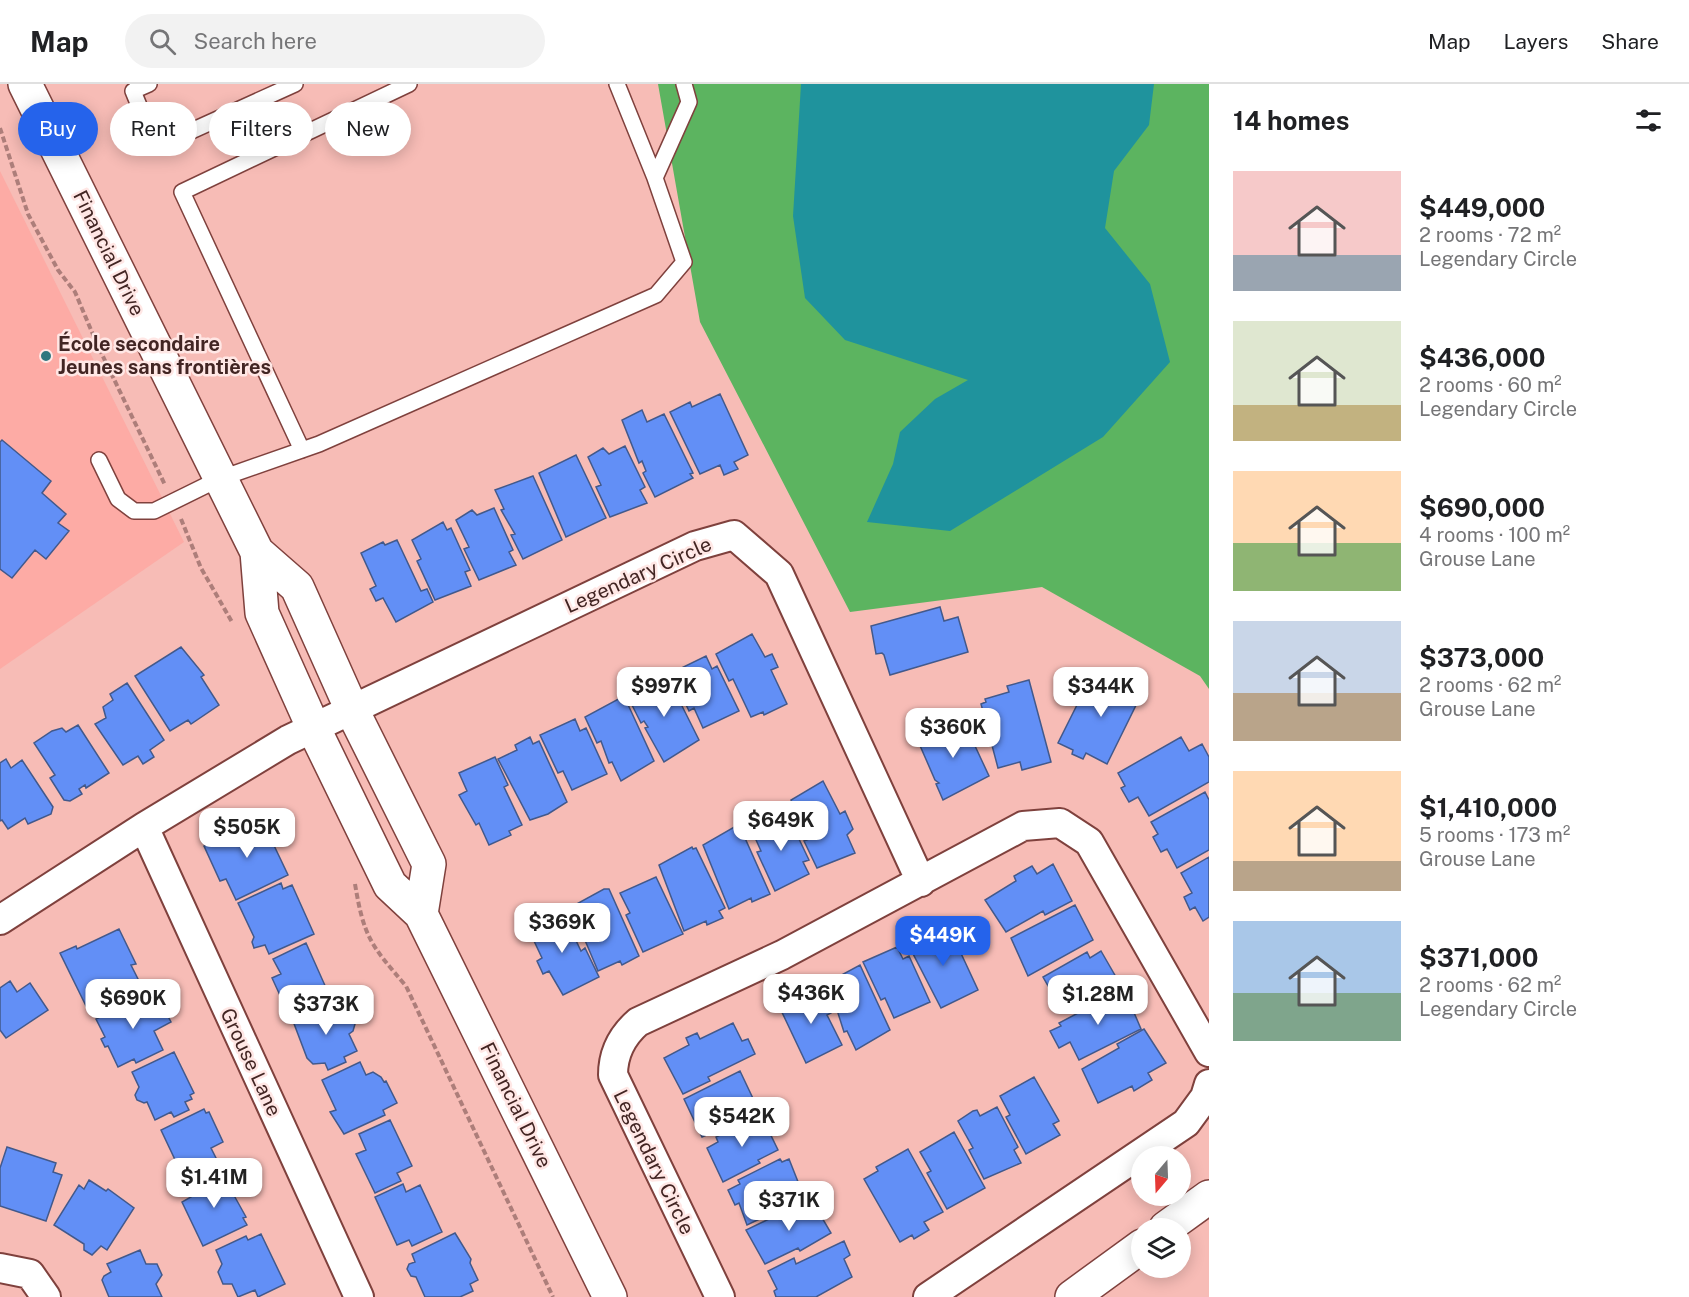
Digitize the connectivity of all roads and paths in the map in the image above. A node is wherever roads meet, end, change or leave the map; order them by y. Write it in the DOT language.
graph roads {
  1 [pos="25,84"];
  2 [pos="149,84"];
  3 [pos="295,84"];
  4 [pos="409,84"];
  5 [pos="617,84"];
  6 [pos="684,84"];
  7 [pos="0,128"];
  8 [pos="655,178"];
  9 [pos="302,450"];
  10 [pos="99,460"];
  11 [pos="219,479"];
  12 [pos="173,501"];
  13 [pos="257,552"];
  14 [pos="235,628"];
  15 [pos="352,710"];
  16 [pos="314,729"];
  17 [pos="144,827"];
  18 [pos="351,873"];
  19 [pos="921,882"];
  20 [pos="421,914"];
  21 [pos="0,920"];
  22 [pos="1209,1052"];
  23 [pos="1209,1084"];
  24 [pos="1209,1197"];
  25 [pos="1180,1218"];
  26 [pos="1131,1254"];
  27 [pos="0,1268"];
  28 [pos="46,1297"];
  29 [pos="359,1297"];
  30 [pos="553,1297"];
  31 [pos="610,1297"];
  32 [pos="720,1297"];
  33 [pos="928,1297"];
  34 [pos="1072,1297"];
  1 -- 11 [label="street, Financial Drive"];
  2 -- 3 [label="lane"];
  4 -- 9 [label="lane"];
  5 -- 8 [label="lane"];
  6 -- 8 [label="lane"];
  7 -- 12 [label="path"];
  8 -- 9 [label="lane"];
  9 -- 11 [label="lane"];
  10 -- 12 [label="lane"];
  11 -- 12 [label="lane"];
  11 -- 13 [label="street, Financial Drive"];
  12 -- 14 [label="path"];
  13 -- 15 [label="street, Financial Drive"];
  13 -- 16 [label="street, Financial Drive"];
  15 -- 16 [label="street, Legendary Circle"];
  15 -- 19 [label="street, Legendary Circle"];
  15 -- 20 [label="street, Financial Drive"];
  16 -- 17 [label="street"];
  16 -- 20 [label="street, Financial Drive"];
  17 -- 21 [label="street"];
  17 -- 29 [label="street, Grouse Lane"];
  18 -- 30 [label="path"];
  19 -- 22 [label="street, Legendary Circle"];
  19 -- 32 [label="street, Legendary Circle"];
  20 -- 31 [label="street, Financial Drive"];
  23 -- 33 [label="street"];
  24 -- 25 [label="street"];
  26 -- 34 [label="street"];
  27 -- 28 [label="street"];
}
